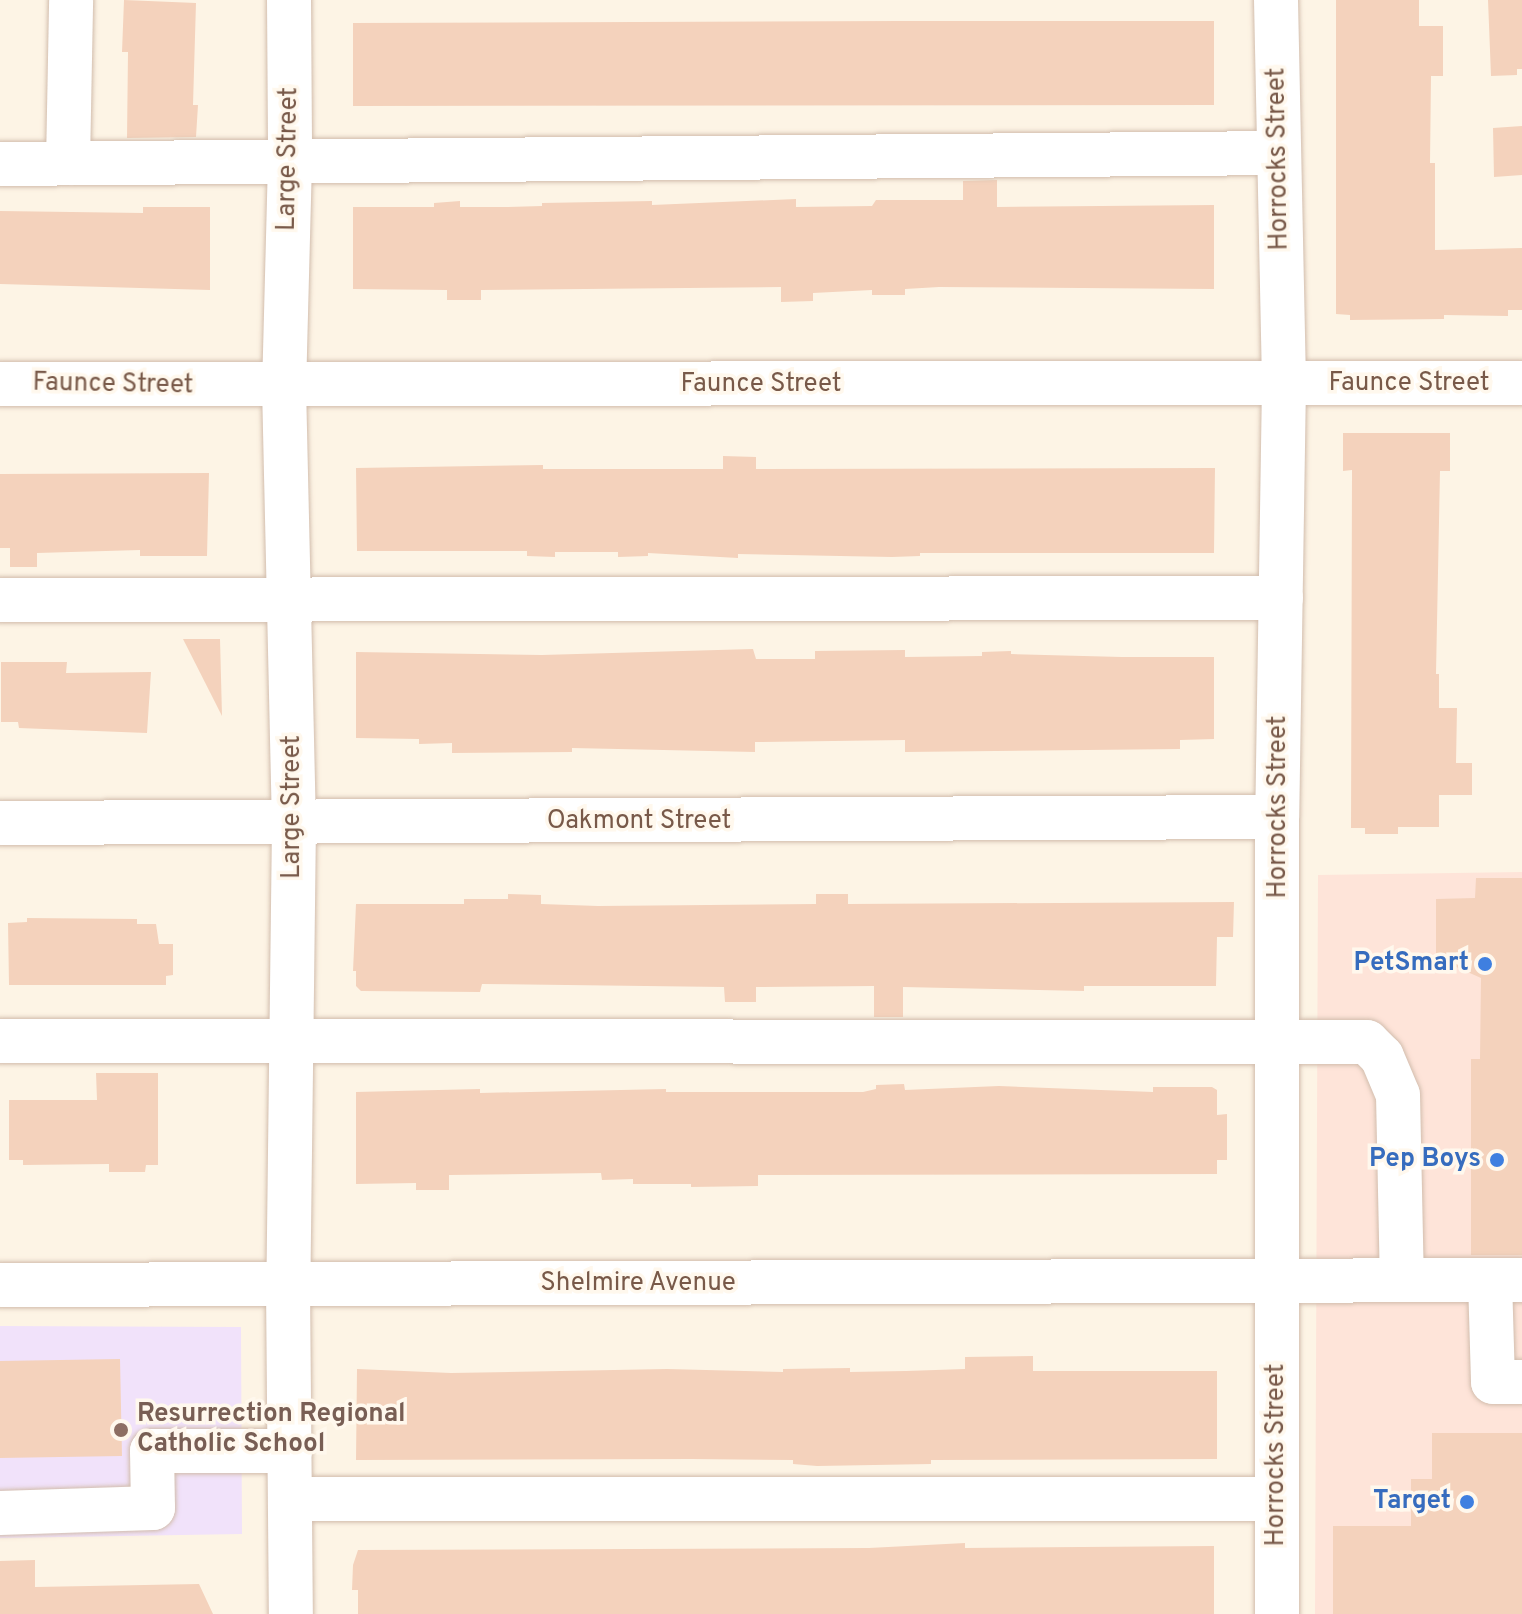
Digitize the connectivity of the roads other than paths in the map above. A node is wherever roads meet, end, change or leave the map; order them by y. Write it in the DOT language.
graph roads {
  1 [pos="71,0"];
  2 [pos="289,0"];
  3 [pos="1276,0"];
  4 [pos="1278,153"];
  5 [pos="290,161"];
  6 [pos="68,163"];
  7 [pos="0,164"];
  8 [pos="1522,383"];
  9 [pos="0,384"];
  10 [pos="1284,384"];
  11 [pos="284,386"];
  12 [pos="1281,598"];
  13 [pos="0,600"];
  14 [pos="289,601"];
  15 [pos="1277,817"];
  16 [pos="0,823"];
  17 [pos="294,824"];
  18 [pos="0,1041"];
  19 [pos="292,1041"];
  20 [pos="1280,1041"];
  21 [pos="1277,1279"];
  22 [pos="1402,1279"];
  23 [pos="1506,1280"];
  24 [pos="0,1285"];
  25 [pos="288,1286"];
  26 [pos="1522,1382"];
  27 [pos="290,1451"];
  28 [pos="290,1499"];
  29 [pos="1277,1499"];
  30 [pos="0,1513"];
  31 [pos="291,1614"];
  32 [pos="1277,1614"];
  1 -- 6 [label="street"];
  2 -- 5 [label="street, Large Street"];
  3 -- 4 [label="street, Horrocks Street"];
  4 -- 5 [label="street"];
  4 -- 10 [label="street, Horrocks Street"];
  5 -- 6 [label="street"];
  5 -- 11 [label="street, Large Street"];
  6 -- 7 [label="street"];
  8 -- 10 [label="street, Faunce Street"];
  9 -- 11 [label="street, Faunce Street"];
  10 -- 11 [label="street, Faunce Street"];
  10 -- 12 [label="street, Horrocks Street"];
  11 -- 14 [label="street, Large Street"];
  12 -- 14 [label="street"];
  12 -- 15 [label="street, Horrocks Street"];
  13 -- 14 [label="street"];
  14 -- 17 [label="street, Large Street"];
  15 -- 17 [label="street, Oakmont Street"];
  15 -- 20 [label="street, Horrocks Street"];
  16 -- 17 [label="street, Oakmont Street"];
  17 -- 19 [label="street, Large Street"];
  18 -- 19 [label="street"];
  19 -- 20 [label="street"];
  19 -- 25 [label="street, Large Street"];
  20 -- 21 [label="street, Horrocks Street"];
  20 -- 22 [label="street"];
  21 -- 22 [label="street, Shelmire Avenue"];
  21 -- 25 [label="street, Shelmire Avenue"];
  21 -- 29 [label="street, Horrocks Street"];
  22 -- 23 [label="street, Shelmire Avenue"];
  23 -- 26 [label="street"];
  24 -- 25 [label="street, Shelmire Avenue"];
  25 -- 27 [label="street, Large Street"];
  27 -- 28 [label="street, Large Street"];
  27 -- 30 [label="street"];
  28 -- 29 [label="street"];
  28 -- 31 [label="street, Large Street"];
  29 -- 32 [label="street, Horrocks Street"];
}
